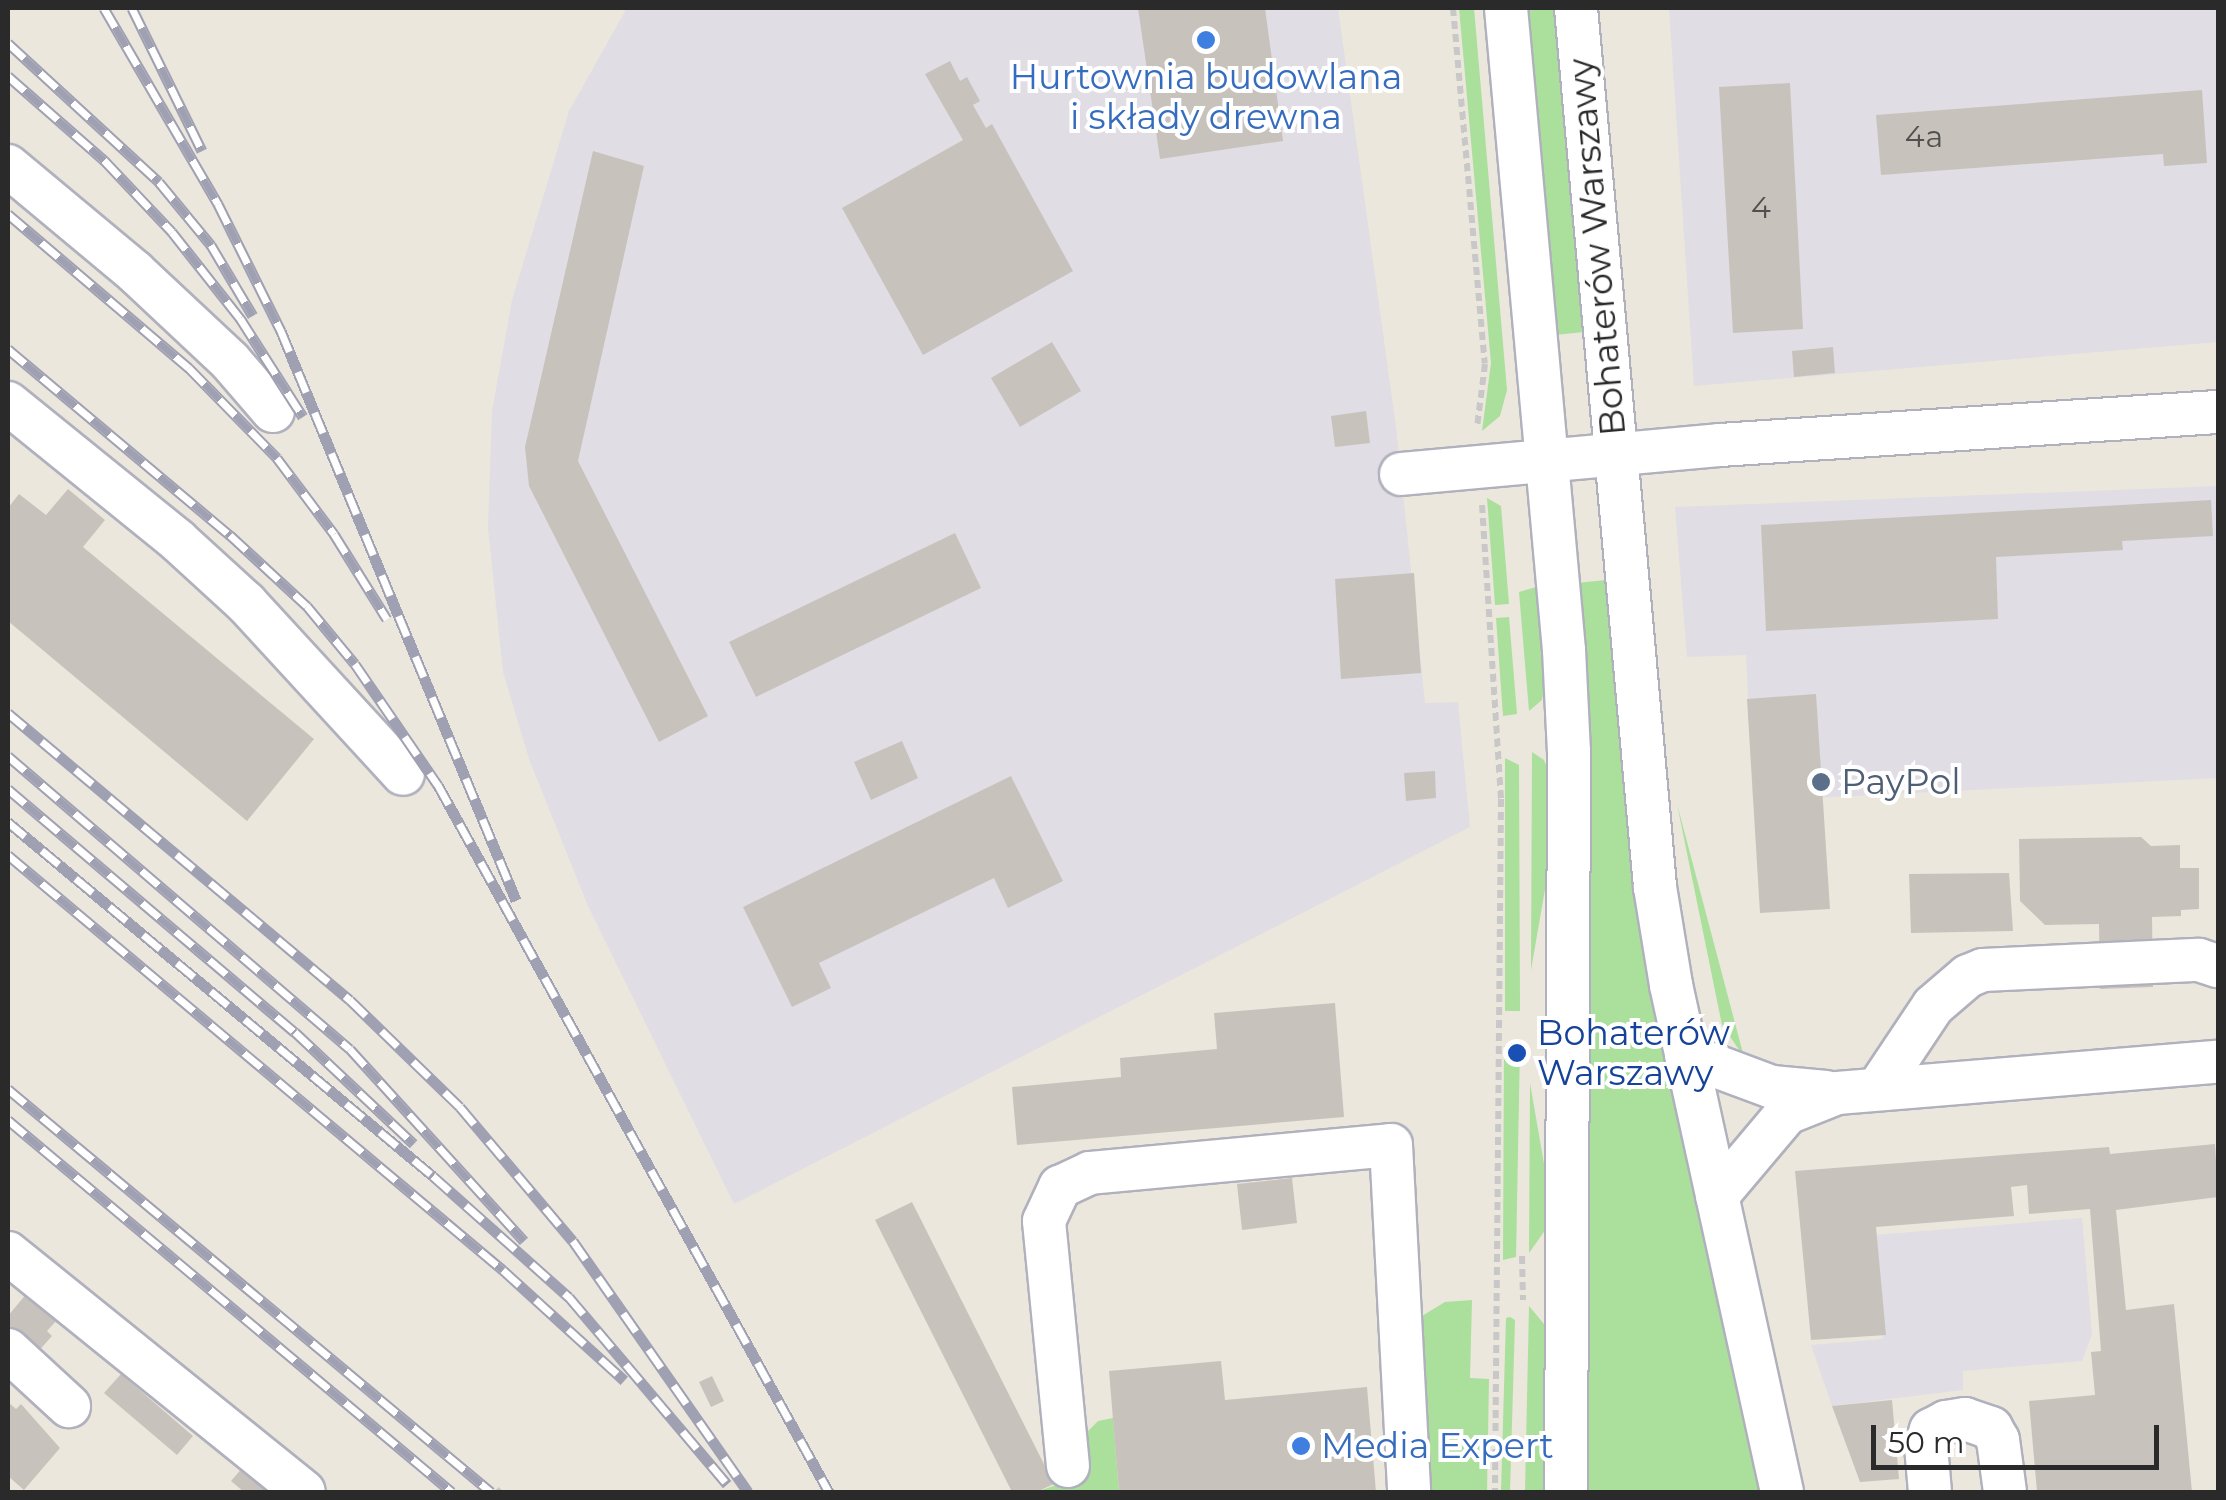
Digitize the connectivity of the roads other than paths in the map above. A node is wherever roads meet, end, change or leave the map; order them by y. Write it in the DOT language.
graph roads {
  1 [pos="1506,8"];
  2 [pos="1576,8"];
  3 [pos="8,166"];
  4 [pos="8,403"];
  5 [pos="274,411"];
  6 [pos="2218,412"];
  7 [pos="1616,454"];
  8 [pos="1547,460"];
  9 [pos="1400,474"];
  10 [pos="403,774"];
  11 [pos="2218,966"];
  12 [pos="1686,1055"];
  13 [pos="2218,1062"];
  14 [pos="1879,1087"];
  15 [pos="1836,1093"];
  16 [pos="1717,1196"];
  17 [pos="8,1253"];
  18 [pos="8,1350"];
  19 [pos="69,1406"];
  20 [pos="1068,1466"];
  21 [pos="304,1492"];
  22 [pos="1409,1492"];
  23 [pos="1566,1492"];
  24 [pos="1782,1492"];
  25 [pos="1930,1492"];
  26 [pos="2005,1492"];
  1 -- 8 [label="street, Bohaterów Warszawy"];
  2 -- 7 [label="street, Bohaterów Warszawy"];
  3 -- 5 [label="street"];
  4 -- 10 [label="street"];
  6 -- 7 [label="street"];
  7 -- 8 [label="street"];
  7 -- 12 [label="street, Bohaterów Warszawy"];
  8 -- 9 [label="street"];
  8 -- 23 [label="street, Bohaterów Warszawy"];
  11 -- 14 [label="street"];
  12 -- 15 [label="street"];
  12 -- 16 [label="street, Bohaterów Warszawy"];
  13 -- 14 [label="street"];
  14 -- 15 [label="street"];
  15 -- 16 [label="street"];
  16 -- 24 [label="street, Bohaterów Warszawy"];
  17 -- 21 [label="street"];
  18 -- 19 [label="street"];
  20 -- 22 [label="street"];
  25 -- 26 [label="street"];
}
